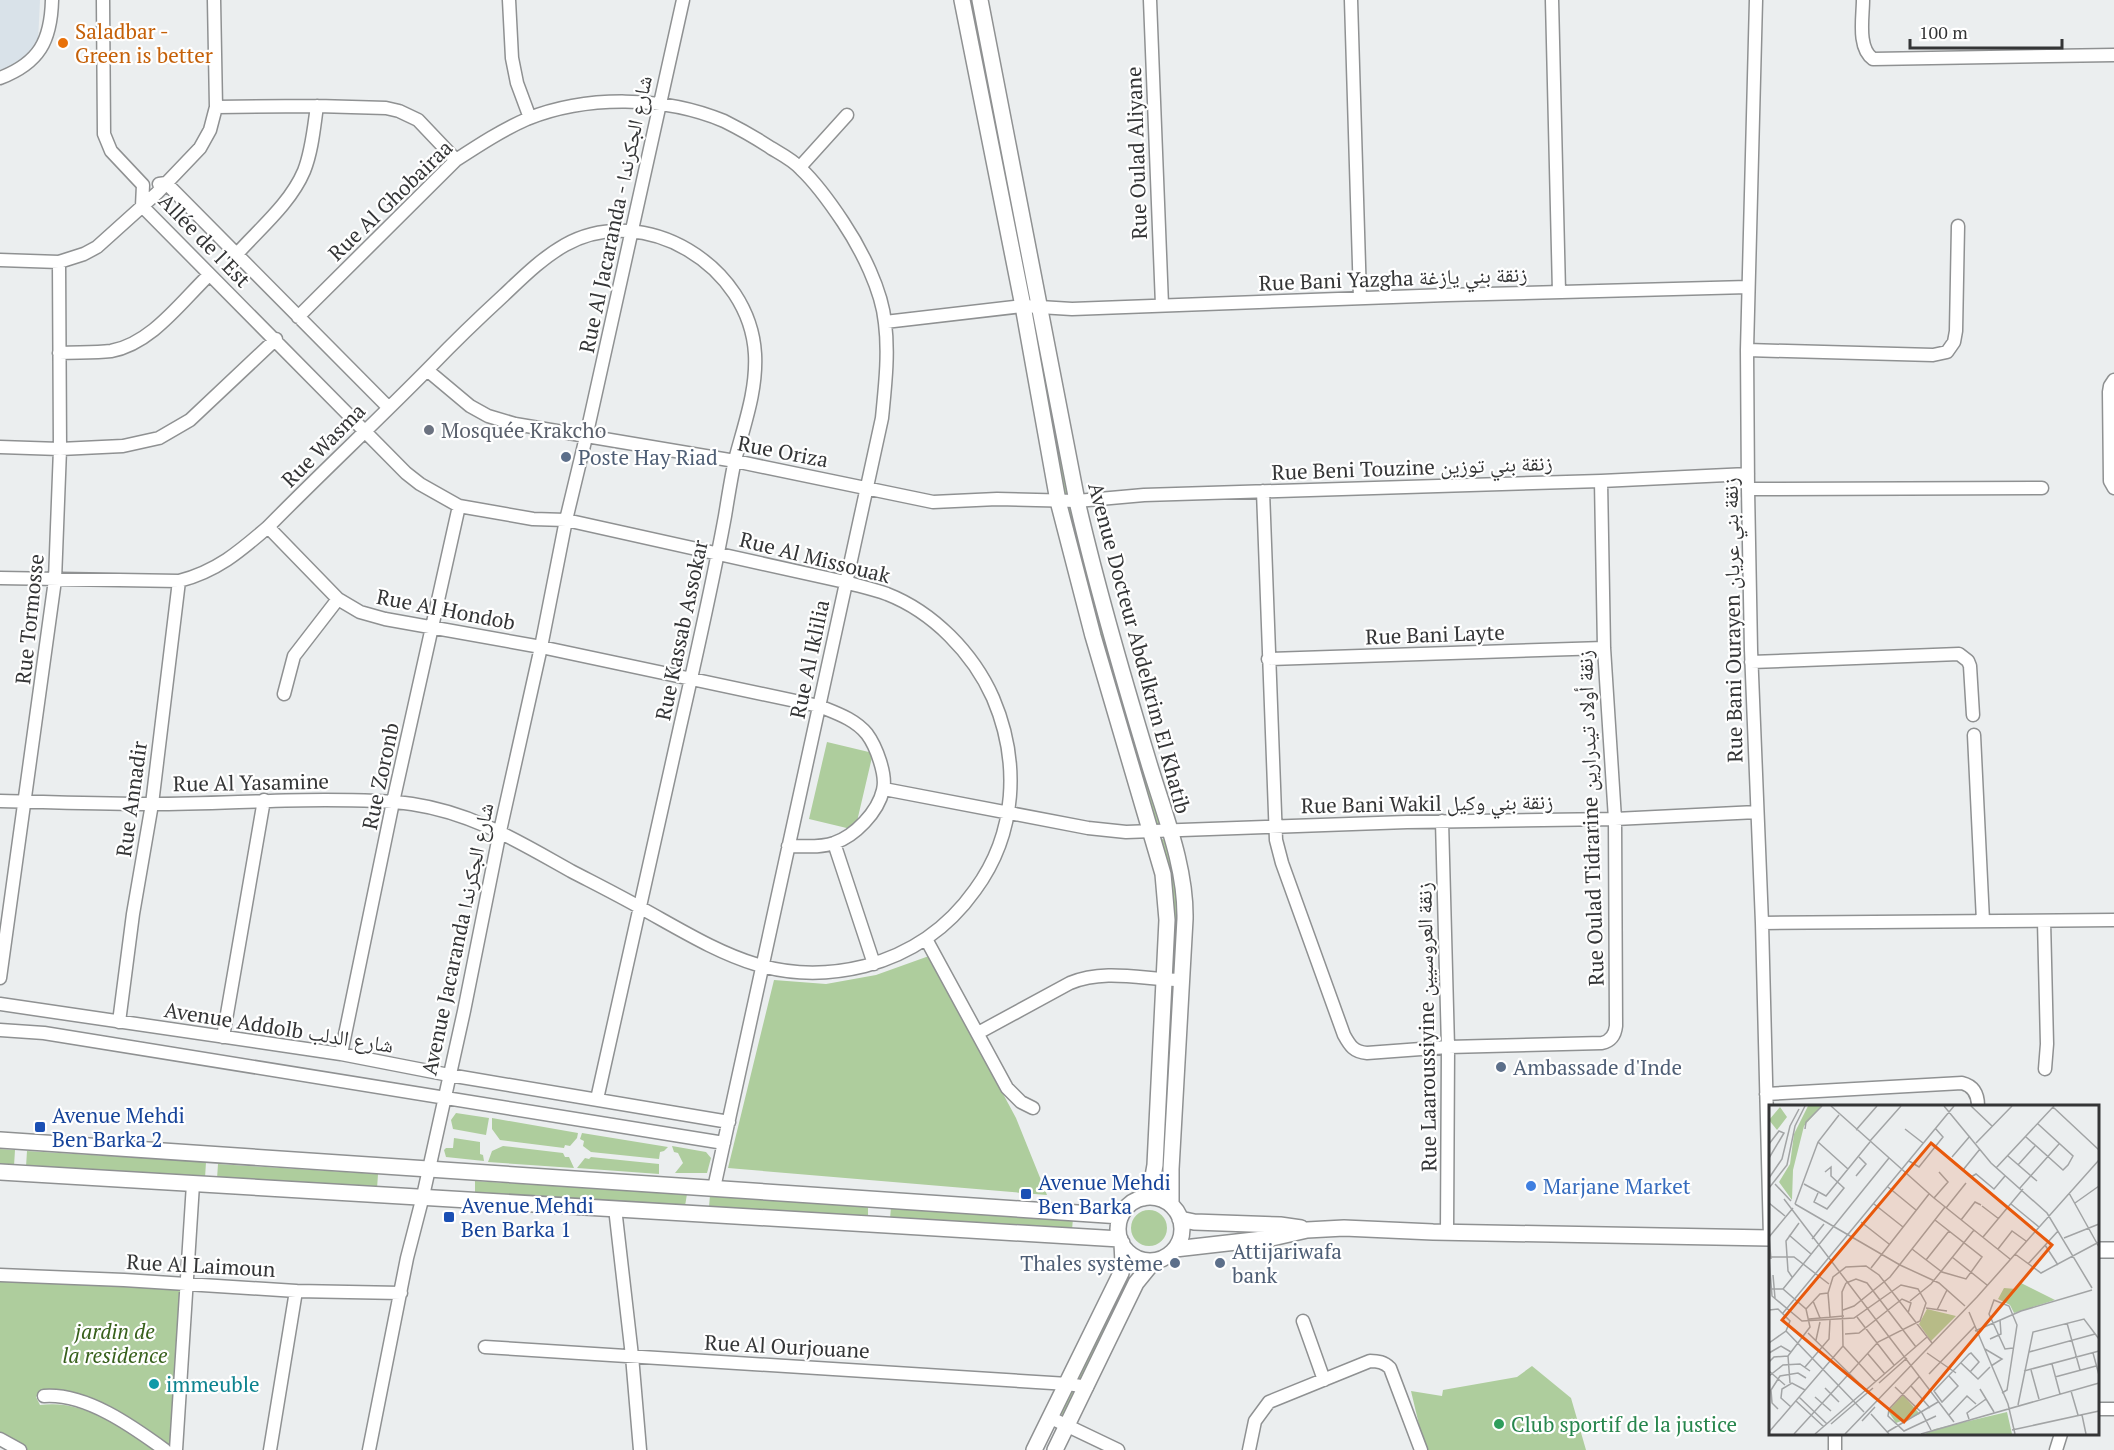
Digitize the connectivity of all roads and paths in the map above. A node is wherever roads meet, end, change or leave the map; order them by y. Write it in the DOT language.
graph roads {
  1 [pos="52,0"];
  2 [pos="103,0"];
  3 [pos="214,0"];
  4 [pos="509,0"];
  5 [pos="683,0"];
  6 [pos="962,0"];
  7 [pos="980,0"];
  8 [pos="1150,0"];
  9 [pos="1351,0"];
  10 [pos="1552,0"];
  11 [pos="1756,0"];
  12 [pos="1863,0"];
  13 [pos="2114,55"];
  14 [pos="0,78"];
  15 [pos="659,104"];
  16 [pos="317,106"];
  17 [pos="216,107"];
  18 [pos="847,115"];
  19 [pos="530,118"];
  20 [pos="456,160"];
  21 [pos="800,167"];
  22 [pos="166,183"];
  23 [pos="143,185"];
  24 [pos="142,206"];
  25 [pos="1958,226"];
  26 [pos="631,230"];
  27 [pos="236,255"];
  28 [pos="0,260"];
  29 [pos="59,262"];
  30 [pos="209,275"];
  31 [pos="1748,287"];
  32 [pos="1559,292"];
  33 [pos="1360,298"];
  34 [pos="1162,305"];
  35 [pos="1023,306"];
  36 [pos="1040,307"];
  37 [pos="298,317"];
  38 [pos="885,322"];
  39 [pos="276,339"];
  40 [pos="1747,350"];
  41 [pos="59,353"];
  42 [pos="427,370"];
  43 [pos="2114,380"];
  44 [pos="388,407"];
  45 [pos="365,429"];
  46 [pos="586,437"];
  47 [pos="0,447"];
  48 [pos="60,449"];
  49 [pos="735,461"];
  50 [pos="1748,474"];
  51 [pos="1601,481"];
  52 [pos="2042,488"];
  53 [pos="2114,488"];
  54 [pos="867,489"];
  55 [pos="1748,489"];
  56 [pos="1263,491"];
  57 [pos="1058,501"];
  58 [pos="1077,501"];
  59 [pos="459,506"];
  60 [pos="566,520"];
  61 [pos="268,527"];
  62 [pos="718,553"];
  63 [pos="0,579"];
  64 [pos="55,580"];
  65 [pos="179,581"];
  66 [pos="845,582"];
  67 [pos="338,599"];
  68 [pos="433,628"];
  69 [pos="542,647"];
  70 [pos="1604,648"];
  71 [pos="1268,659"];
  72 [pos="1751,662"];
  73 [pos="691,680"];
  74 [pos="284,693"];
  75 [pos="819,706"];
  76 [pos="1973,715"];
  77 [pos="1974,735"];
  78 [pos="884,789"];
  79 [pos="264,800"];
  80 [pos="0,801"];
  81 [pos="26,801"];
  82 [pos="393,802"];
  83 [pos="152,804"];
  84 [pos="1009,812"];
  85 [pos="1757,812"];
  86 [pos="1614,819"];
  87 [pos="1442,821"];
  88 [pos="1275,827"];
  89 [pos="500,831"];
  90 [pos="1169,831"];
  91 [pos="1151,832"];
  92 [pos="834,843"];
  93 [pos="788,846"];
  94 [pos="641,907"];
  95 [pos="1983,921"];
  96 [pos="2044,921"];
  97 [pos="2114,921"];
  98 [pos="1762,923"];
  99 [pos="926,939"];
  100 [pos="874,963"];
  101 [pos="762,967"];
  102 [pos="0,978"];
  103 [pos="1164,980"];
  104 [pos="1182,980"];
  105 [pos="0,1004"];
  106 [pos="119,1022"];
  107 [pos="0,1030"];
  108 [pos="978,1033"];
  109 [pos="223,1037"];
  110 [pos="1448,1047"];
  111 [pos="341,1054"];
  112 [pos="2045,1069"];
  113 [pos="449,1075"];
  114 [pos="1766,1094"];
  115 [pos="444,1098"];
  116 [pos="597,1099"];
  117 [pos="1978,1105"];
  118 [pos="1033,1108"];
  119 [pos="729,1122"];
  120 [pos="0,1140"];
  121 [pos="724,1143"];
  122 [pos="429,1170"];
  123 [pos="0,1172"];
  124 [pos="193,1184"];
  125 [pos="714,1188"];
  126 [pos="423,1196"];
  127 [pos="1144,1198"];
  128 [pos="1769,1202"];
  129 [pos="1171,1205"];
  130 [pos="615,1208"];
  131 [pos="1121,1216"];
  132 [pos="1180,1219"];
  133 [pos="1307,1230"];
  134 [pos="1447,1232"];
  135 [pos="1769,1238"];
  136 [pos="1121,1241"];
  137 [pos="1175,1249"];
  138 [pos="1154,1261"];
  139 [pos="0,1275"];
  140 [pos="187,1284"];
  141 [pos="296,1291"];
  142 [pos="401,1293"];
  143 [pos="1303,1322"];
  144 [pos="485,1347"];
  145 [pos="632,1356"];
  146 [pos="1324,1380"];
  147 [pos="1068,1384"];
  148 [pos="1087,1387"];
  149 [pos="44,1396"];
  150 [pos="2099,1408"];
  151 [pos="2114,1409"];
  152 [pos="1051,1418"];
  153 [pos="1068,1426"];
  154 [pos="2061,1435"];
  155 [pos="0,1439"];
  156 [pos="20,1450"];
  157 [pos="165,1450"];
  158 [pos="176,1450"];
  159 [pos="270,1450"];
  160 [pos="369,1450"];
  161 [pos="640,1450"];
  162 [pos="1034,1450"];
  163 [pos="1055,1450"];
  164 [pos="1118,1450"];
  165 [pos="1249,1450"];
  166 [pos="1420,1450"];
  167 [pos="2055,1450"];
  1 -- 14 [label="street"];
  2 -- 23 [label="street"];
  3 -- 17 [label="street"];
  4 -- 19 [label="street"];
  5 -- 15 [label="street, Rue Al Jacaranda - شارع الجكرندا"];
  6 -- 35 [label="main road, Avenue Docteur Abdelkrim El Khatib"];
  7 -- 36 [label="main road, Avenue Docteur Abdelkrim El Khatib"];
  8 -- 34 [label="street, Rue Oulad Aliyane"];
  9 -- 33 [label="street"];
  10 -- 32 [label="street"];
  11 -- 31 [label="street, Rue Bani Ourayen زنقة بني عريان"];
  12 -- 13 [label="street"];
  15 -- 19 [label="street, Rue Al Ghobairaa"];
  15 -- 21 [label="street, Rue Al Iklilia"];
  15 -- 26 [label="street, Rue Al Jacaranda - شارع الجكرندا"];
  16 -- 17 [label="street"];
  16 -- 20 [label="street"];
  16 -- 27 [label="street"];
  17 -- 22 [label="street"];
  18 -- 21 [label="street"];
  19 -- 20 [label="street, Rue Al Ghobairaa"];
  20 -- 37 [label="street, Rue Al Ghobairaa"];
  21 -- 38 [label="street, Rue Al Iklilia"];
  22 -- 23 [label="street, Allée de l'Est"];
  22 -- 24 [label="street"];
  22 -- 27 [label="street, Allée de l'Est"];
  23 -- 24 [label="street, Allée de l'Est"];
  24 -- 29 [label="street"];
  24 -- 30 [label="street, Allée de l'Est"];
  25 -- 40 [label="street"];
  26 -- 42 [label="street, Rue Wasma"];
  26 -- 46 [label="street, Rue Al Jacaranda - شارع الجكرندا"];
  26 -- 49 [label="street, Rue Kassab Assokar"];
  27 -- 37 [label="street, Allée de l'Est"];
  28 -- 29 [label="street"];
  29 -- 41 [label="street, Rue Tormosse"];
  30 -- 39 [label="street, Allée de l'Est"];
  30 -- 41 [label="street"];
  31 -- 32 [label="street, Rue Bani Yazgha زنقة بني يازغة"];
  31 -- 40 [label="street, Rue Bani Ourayen زنقة بني عريان"];
  32 -- 33 [label="street, Rue Bani Yazgha زنقة بني يازغة"];
  33 -- 34 [label="street, Rue Bani Yazgha زنقة بني يازغة"];
  34 -- 36 [label="street, Rue Bani Yazgha زنقة بني يازغة"];
  35 -- 36 [label="street, Rue Bani Yazgha زنقة بني يازغة"];
  35 -- 38 [label="street, Rue Bani Yazgha زنقة بني يازغة"];
  35 -- 57 [label="main road, Avenue Docteur Abdelkrim El Khatib"];
  36 -- 58 [label="main road, Avenue Docteur Abdelkrim El Khatib"];
  37 -- 44 [label="street, Allée de l'Est"];
  38 -- 54 [label="street, Rue Al Iklilia"];
  39 -- 45 [label="street, Allée de l'Est"];
  39 -- 48 [label="street"];
  40 -- 50 [label="street, Rue Bani Ourayen زنقة بني عريان"];
  41 -- 48 [label="street, Rue Tormosse"];
  42 -- 44 [label="street, Rue Wasma"];
  42 -- 46 [label="street, Rue Oriza"];
  43 -- 53 [label="street"];
  44 -- 45 [label="street, Rue Wasma"];
  45 -- 59 [label="street, Allée de l'Est"];
  45 -- 61 [label="street, Rue Wasma"];
  46 -- 49 [label="street, Rue Oriza"];
  46 -- 60 [label="street, Avenue Jacaranda شارع الجكرندا"];
  47 -- 48 [label="street"];
  48 -- 64 [label="street, Rue Tormosse"];
  49 -- 54 [label="street, Rue Oriza"];
  49 -- 62 [label="street, Rue Kassab Assokar"];
  50 -- 51 [label="street, Rue Beni Touzine زنقة بني توزين"];
  50 -- 55 [label="street, Rue Bani Ourayen زنقة بني عريان"];
  51 -- 56 [label="street, Rue Beni Touzine زنقة بني توزين"];
  51 -- 70 [label="street, Rue Oulad Tidrarine زنقة أولاد تيدرارين"];
  52 -- 55 [label="street"];
  54 -- 57 [label="street, Rue Oriza"];
  54 -- 66 [label="street, Rue Al Iklilia"];
  55 -- 72 [label="street, Rue Bani Ourayen زنقة بني عريان"];
  56 -- 58 [label="street, Rue Beni Touzine زنقة بني توزين"];
  56 -- 71 [label="street, Rue Oulad Tidrarine زنقة أولاد تيدرارين"];
  57 -- 58 [label="street, Rue Oriza"];
  57 -- 91 [label="main road, Avenue Docteur Abdelkrim El Khatib"];
  58 -- 90 [label="main road, Avenue Docteur Abdelkrim El Khatib"];
  59 -- 60 [label="street, Rue Al Missouak"];
  59 -- 68 [label="street, Rue Zoronb"];
  60 -- 62 [label="street, Rue Al Missouak"];
  60 -- 69 [label="street, Avenue Jacaranda شارع الجكرندا"];
  61 -- 65 [label="street, Rue Wasma"];
  61 -- 67 [label="street, Rue Al Hondob"];
  62 -- 66 [label="street, Rue Al Missouak"];
  62 -- 73 [label="street, Rue Kassab Assokar"];
  63 -- 64 [label="street, Rue Wasma"];
  64 -- 65 [label="street, Rue Wasma"];
  64 -- 81 [label="street, Rue Tormosse"];
  65 -- 83 [label="street, Rue Annadir"];
  66 -- 75 [label="street, Rue Al Iklilia"];
  66 -- 84 [label="street, Rue Al Missouak"];
  67 -- 68 [label="street, Rue Al Hondob"];
  67 -- 74 [label="street"];
  68 -- 69 [label="street, Rue Al Hondob"];
  68 -- 82 [label="street, Rue Zoronb"];
  69 -- 73 [label="street, Rue Al Hondob"];
  69 -- 89 [label="street, Avenue Jacaranda شارع الجكرندا"];
  70 -- 71 [label="street, Rue Bani Layte"];
  70 -- 86 [label="street, Rue Oulad Tidrarine زنقة أولاد تيدرارين"];
  71 -- 88 [label="street, Rue Oulad Tidrarine زنقة أولاد تيدرارين"];
  72 -- 76 [label="street"];
  72 -- 85 [label="street, Rue Bani Ourayen زنقة بني عريان"];
  73 -- 75 [label="street, Rue Al Hondob"];
  73 -- 94 [label="street, Rue Kassab Assokar"];
  75 -- 78 [label="street, Rue Al Hondob"];
  75 -- 93 [label="street, Rue Al Iklilia"];
  77 -- 95 [label="street"];
  78 -- 84 [label="street, Rue Bani Wakil زنقة بني وكيل"];
  78 -- 92 [label="street"];
  79 -- 82 [label="street, Rue Al Yasamine"];
  79 -- 83 [label="street, Rue Al Yasamine"];
  79 -- 109 [label="street"];
  80 -- 81 [label="street, Rue Al Yasamine"];
  81 -- 83 [label="street, Rue Al Yasamine"];
  81 -- 102 [label="street, Rue Tormosse"];
  82 -- 89 [label="street, Rue Al Yasamine"];
  82 -- 111 [label="street, Rue Zoronb"];
  83 -- 106 [label="street, Rue Annadir"];
  84 -- 91 [label="street, Rue Bani Wakil زنقة بني وكيل"];
  84 -- 99 [label="street, Rue Al Missouak"];
  85 -- 86 [label="street, Rue Bani Wakil زنقة بني وكيل"];
  85 -- 98 [label="street, Rue Bani Ourayen زنقة بني عريان"];
  86 -- 87 [label="street, Rue Bani Wakil زنقة بني وكيل"];
  86 -- 110 [label="street, Rue Oulad Tidrarine زنقة أولاد تيدرارين"];
  87 -- 88 [label="street, Rue Bani Wakil زنقة بني وكيل"];
  87 -- 110 [label="street, Rue Laaroussiyine زنقة العروسيين"];
  88 -- 90 [label="street, Rue Bani Wakil زنقة بني وكيل"];
  88 -- 110 [label="street, Rue Oulad Tidrarine زنقة أولاد تيدرارين"];
  89 -- 94 [label="street, Rue Al Missouak"];
  89 -- 113 [label="street, Avenue Jacaranda شارع الجكرندا"];
  90 -- 91 [label="street, Rue Bani Wakil زنقة بني وكيل"];
  90 -- 104 [label="main road, Avenue Docteur Abdelkrim El Khatib"];
  91 -- 103 [label="main road, Avenue Docteur Abdelkrim El Khatib"];
  92 -- 93 [label="street"];
  92 -- 100 [label="street"];
  93 -- 101 [label="street, Rue Al Iklilia"];
  94 -- 101 [label="street, Rue Al Missouak"];
  94 -- 116 [label="street, Rue Kassab Assokar"];
  95 -- 96 [label="street"];
  95 -- 98 [label="street"];
  96 -- 97 [label="street"];
  96 -- 112 [label="street"];
  98 -- 114 [label="street, Rue Bani Ourayen زنقة بني عريان"];
  99 -- 100 [label="street, Rue Al Missouak"];
  99 -- 108 [label="street"];
  100 -- 101 [label="street, Rue Al Missouak"];
  101 -- 119 [label="street, Rue Al Iklilia"];
  103 -- 104 [label="street"];
  103 -- 108 [label="street"];
  103 -- 127 [label="main road, Avenue Docteur Abdelkrim El Khatib"];
  104 -- 129 [label="main road, Avenue Docteur Abdelkrim El Khatib"];
  105 -- 106 [label="street, Avenue Addolb شارع الدلب"];
  106 -- 109 [label="street, Avenue Addolb شارع الدلب"];
  107 -- 115 [label="street, Avenue Addolb شارع الدلب"];
  108 -- 118 [label="street"];
  109 -- 111 [label="street, Avenue Addolb شارع الدلب"];
  110 -- 134 [label="street, Rue Laaroussiyine زنقة العروسيين"];
  111 -- 113 [label="street, Avenue Addolb شارع الدلب"];
  113 -- 115 [label="street, Avenue Jacaranda شارع الجكرندا"];
  113 -- 116 [label="street, Avenue Addolb شارع الدلب"];
  114 -- 117 [label="street"];
  114 -- 128 [label="street, Rue Bani Ourayen زنقة بني عريان"];
  115 -- 121 [label="street, Avenue Addolb شارع الدلب"];
  115 -- 122 [label="street, Avenue Jacaranda شارع الجكرندا"];
  116 -- 119 [label="street, Avenue Addolb شارع الدلب"];
  119 -- 121 [label="street, Rue Al Iklilia"];
  120 -- 122 [label="main road"];
  121 -- 125 [label="street, Rue Al Iklilia"];
  122 -- 125 [label="main road"];
  122 -- 126 [label="street, Avenue Jacaranda شارع الجكرندا"];
  123 -- 124 [label="main road"];
  124 -- 126 [label="main road"];
  124 -- 140 [label="street"];
  125 -- 131 [label="main road"];
  126 -- 130 [label="main road"];
  126 -- 142 [label="street, Avenue Jacaranda شارع الجكرندا"];
  127 -- 129 [label="main road"];
  127 -- 131 [label="main road"];
  129 -- 132 [label="main road"];
  130 -- 136 [label="main road"];
  130 -- 145 [label="street"];
  131 -- 136 [label="main road"];
  132 -- 133 [label="main road"];
  132 -- 137 [label="main road"];
  133 -- 134 [label="main road"];
  133 -- 137 [label="main road"];
  134 -- 135 [label="main road"];
  136 -- 138 [label="main road"];
  136 -- 147 [label="main road"];
  137 -- 138 [label="main road"];
  138 -- 148 [label="main road"];
  139 -- 140 [label="street, Rue Al Laimoun"];
  140 -- 141 [label="street, Rue Al Laimoun"];
  140 -- 158 [label="street"];
  141 -- 142 [label="street, Rue Al Laimoun"];
  141 -- 159 [label="street"];
  142 -- 160 [label="street, Avenue Jacaranda شارع الجكرندا"];
  143 -- 146 [label="street"];
  144 -- 145 [label="street, Rue Al Ourjouane"];
  145 -- 147 [label="street, Rue Al Ourjouane"];
  145 -- 161 [label="street"];
  146 -- 165 [label="street"];
  146 -- 166 [label="street"];
  147 -- 148 [label="street, Rue Al Ourjouane"];
  147 -- 152 [label="main road"];
  148 -- 153 [label="main road"];
  149 -- 157 [label="street"];
  150 -- 151 [label="street"];
  152 -- 153 [label="street"];
  152 -- 162 [label="main road"];
  153 -- 163 [label="main road"];
  153 -- 164 [label="street"];
  154 -- 167 [label="street"];
  155 -- 156 [label="street"];
}
